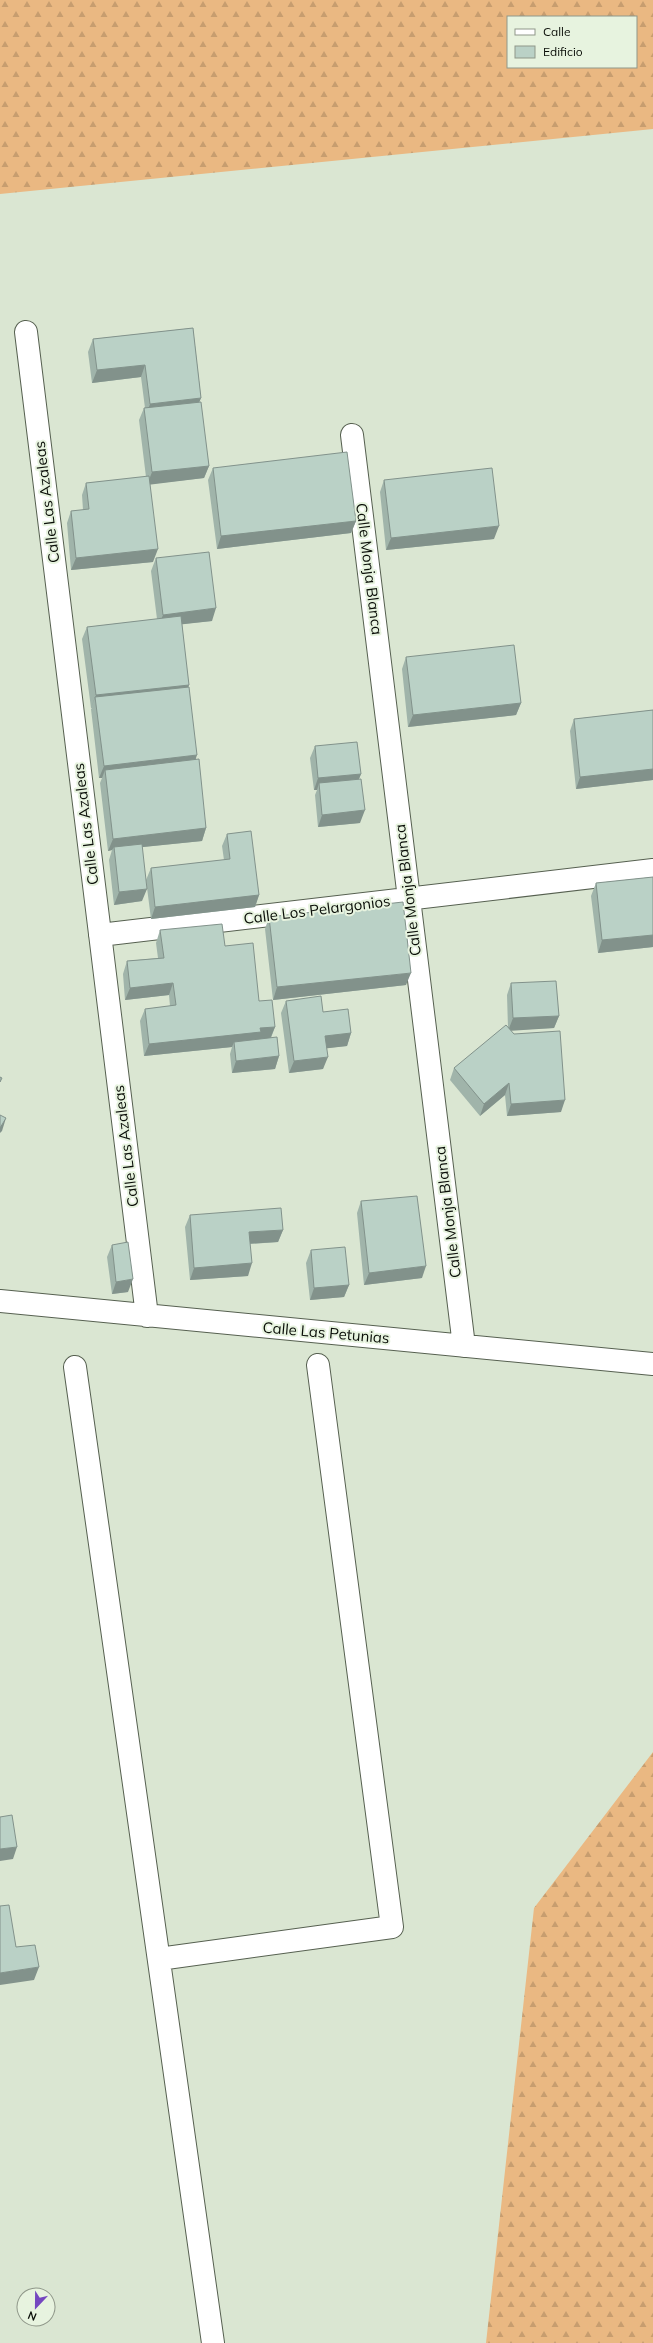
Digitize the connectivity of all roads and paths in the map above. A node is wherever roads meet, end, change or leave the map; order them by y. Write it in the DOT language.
graph roads {
  1 [pos="26,332"];
  2 [pos="352,435"];
  3 [pos="653,870"];
  4 [pos="409,899"];
  5 [pos="100,935"];
  6 [pos="0,1301"];
  7 [pos="146,1316"];
  8 [pos="464,1346"];
  9 [pos="653,1364"];
  10 [pos="318,1365"];
  11 [pos="75,1366"];
  12 [pos="159,1959"];
  13 [pos="213,2343"];
  1 -- 5 [label="street, Calle Las Azaleas"];
  2 -- 4 [label="street, Calle Monja Blanca"];
  3 -- 4 [label="street, Calle Los Pelargonios"];
  4 -- 5 [label="street, Calle Los Pelargonios"];
  4 -- 8 [label="street, Calle Monja Blanca"];
  5 -- 7 [label="street, Calle Las Azaleas"];
  6 -- 7 [label="street, Calle Las Petunias"];
  7 -- 8 [label="street, Calle Las Petunias"];
  8 -- 9 [label="street, Calle Las Petunias"];
  10 -- 12 [label="street"];
  11 -- 12 [label="street"];
  12 -- 13 [label="street"];
}
